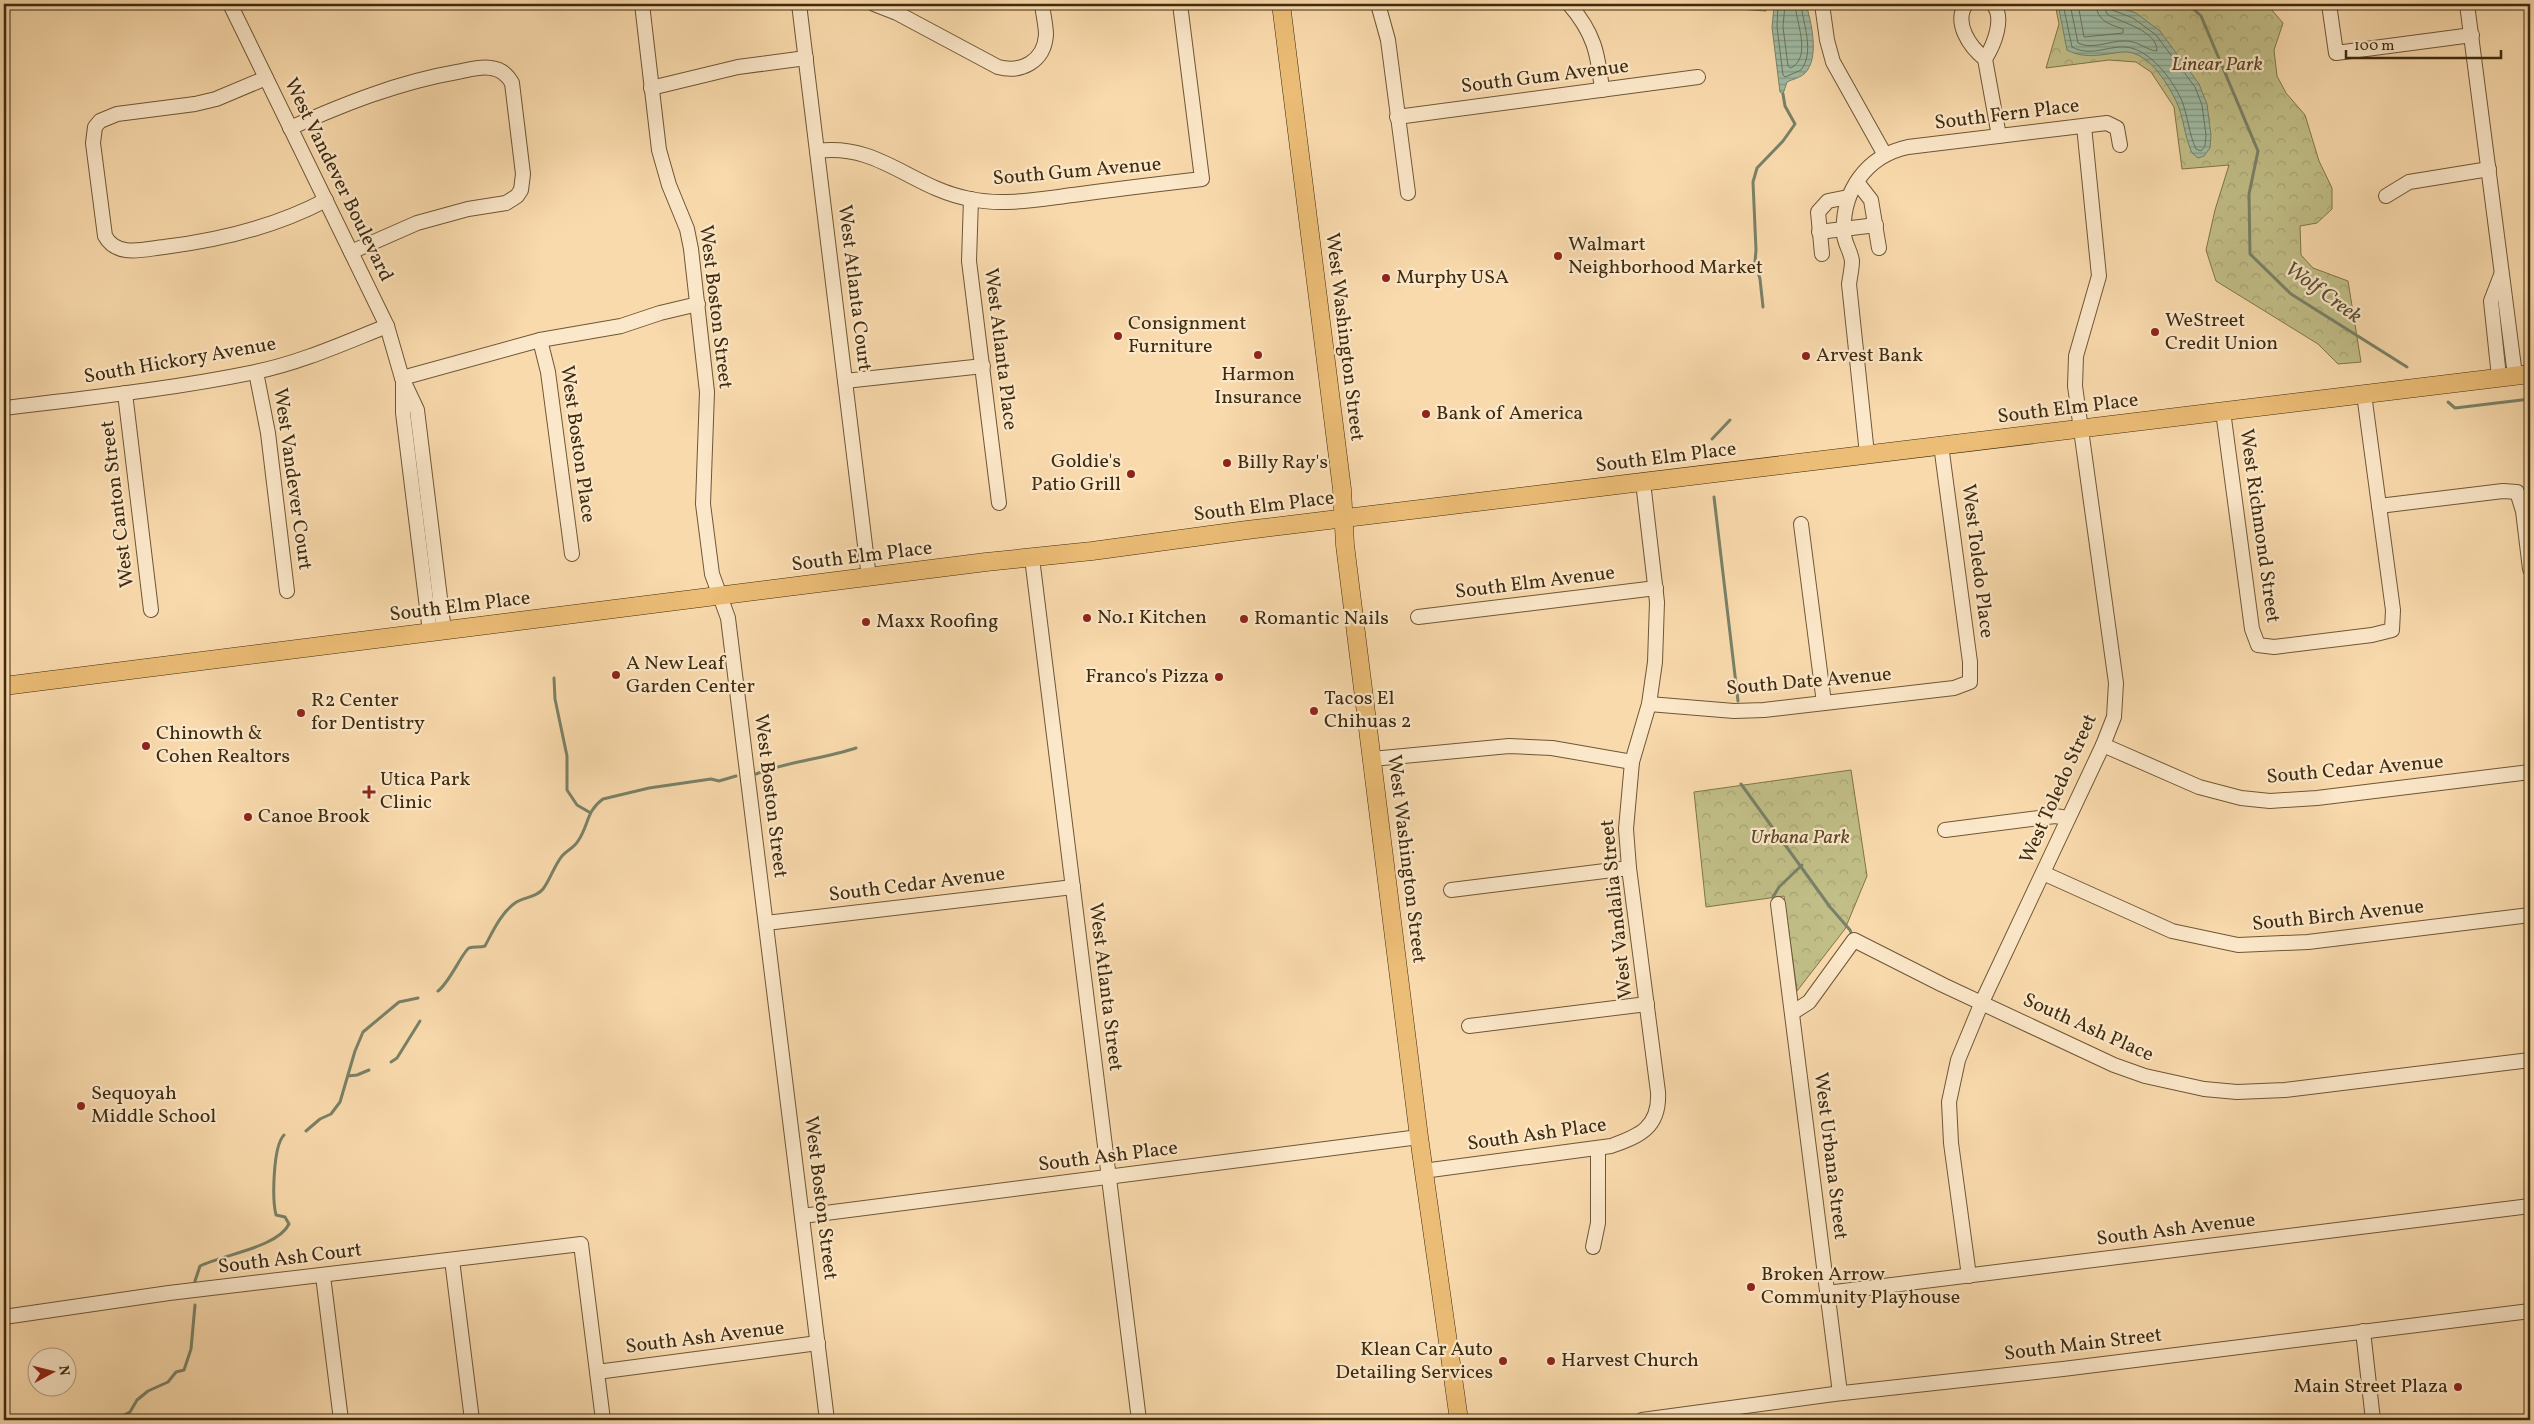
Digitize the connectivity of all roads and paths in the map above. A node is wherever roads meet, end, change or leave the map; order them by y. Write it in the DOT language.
graph roads {
  1 [pos="230,4"];
  2 [pos="642,4"];
  3 [pos="799,4"];
  4 [pos="874,4"];
  5 [pos="1042,4"];
  6 [pos="1180,4"];
  7 [pos="1281,4"];
  8 [pos="1378,4"];
  9 [pos="1569,4"];
  10 [pos="1822,4"];
  11 [pos="1966,4"];
  12 [pos="1992,4"];
  13 [pos="2329,4"];
  14 [pos="2467,4"];
  15 [pos="2472,35"];
  16 [pos="806,58"];
  17 [pos="1985,59"];
  18 [pos="1698,77"];
  19 [pos="266,78"];
  20 [pos="651,88"];
  21 [pos="1602,90"];
  22 [pos="1397,117"];
  23 [pos="2084,126"];
  24 [pos="290,128"];
  25 [pos="1999,136"];
  26 [pos="2120,145"];
  27 [pos="817,151"];
  28 [pos="1884,155"];
  29 [pos="2489,170"];
  30 [pos="1857,182"];
  31 [pos="1408,193"];
  32 [pos="2386,196"];
  33 [pos="1848,197"];
  34 [pos="971,199"];
  35 [pos="326,200"];
  36 [pos="1876,225"];
  37 [pos="1844,228"];
  38 [pos="1819,232"];
  39 [pos="1878,248"];
  40 [pos="351,252"];
  41 [pos="1822,254"];
  42 [pos="698,304"];
  43 [pos="387,326"];
  44 [pos="540,340"];
  45 [pos="983,366"];
  46 [pos="256,372"];
  47 [pos="2515,376"];
  48 [pos="402,378"];
  49 [pos="845,381"];
  50 [pos="125,393"];
  51 [pos="2364,394"];
  52 [pos="4,408"];
  53 [pos="2223,412"];
  54 [pos="2082,429"];
  55 [pos="1941,445"];
  56 [pos="1867,454"];
  57 [pos="1643,482"];
  58 [pos="999,503"];
  59 [pos="2379,506"];
  60 [pos="1343,518"];
  61 [pos="1800,524"];
  62 [pos="572,554"];
  63 [pos="1032,558"];
  64 [pos="2530,570"];
  65 [pos="870,578"];
  66 [pos="1656,588"];
  67 [pos="287,591"];
  68 [pos="720,596"];
  69 [pos="151,610"];
  70 [pos="1418,617"];
  71 [pos="437,631"];
  72 [pos="1970,682"];
  73 [pos="4,686"];
  74 [pos="1649,704"];
  75 [pos="1824,704"];
  76 [pos="2103,745"];
  77 [pos="1372,759"];
  78 [pos="1632,762"];
  79 [pos="2530,772"];
  80 [pos="2068,818"];
  81 [pos="1945,830"];
  82 [pos="1629,868"];
  83 [pos="2043,873"];
  84 [pos="1073,887"];
  85 [pos="1451,890"];
  86 [pos="1778,904"];
  87 [pos="2530,915"];
  88 [pos="766,923"];
  89 [pos="1982,1002"];
  90 [pos="1647,1004"];
  91 [pos="1792,1012"];
  92 [pos="1469,1026"];
  93 [pos="2530,1060"];
  94 [pos="1650,1124"];
  95 [pos="1419,1137"];
  96 [pos="1598,1149"];
  97 [pos="1423,1171"];
  98 [pos="1109,1178"];
  99 [pos="2530,1206"];
  100 [pos="802,1216"];
  101 [pos="1593,1247"];
  102 [pos="452,1260"];
  103 [pos="323,1276"];
  104 [pos="1969,1276"];
  105 [pos="1827,1293"];
  106 [pos="2530,1311"];
  107 [pos="4,1317"];
  108 [pos="2363,1331"];
  109 [pos="818,1343"];
  110 [pos="597,1372"];
  111 [pos="1840,1393"];
  112 [pos="341,1420"];
  113 [pos="472,1420"];
  114 [pos="603,1420"];
  115 [pos="827,1420"];
  116 [pos="1140,1420"];
  117 [pos="1459,1420"];
  118 [pos="1642,1420"];
  119 [pos="2373,1420"];
  1 -- 19 [label="street, West Vandever Boulevard"];
  2 -- 20 [label="street, West Boston Street"];
  3 -- 16 [label="street, West Atlanta Court"];
  4 -- 5 [label="street"];
  6 -- 34 [label="street, South Gum Avenue"];
  7 -- 60 [label="main road, West Washington Street"];
  8 -- 22 [label="street"];
  9 -- 21 [label="street"];
  10 -- 28 [label="street"];
  11 -- 17 [label="street"];
  12 -- 17 [label="street"];
  13 -- 15 [label="street"];
  14 -- 15 [label="street"];
  15 -- 29 [label="street"];
  16 -- 20 [label="street"];
  16 -- 27 [label="street, West Atlanta Court"];
  17 -- 25 [label="street"];
  18 -- 21 [label="street, South Gum Avenue"];
  19 -- 24 [label="street, West Vandever Boulevard"];
  19 -- 35 [label="street"];
  20 -- 42 [label="street, West Boston Street"];
  21 -- 22 [label="street, South Gum Avenue"];
  22 -- 31 [label="street"];
  23 -- 25 [label="street, South Fern Place"];
  23 -- 26 [label="street, South Fern Place"];
  23 -- 54 [label="street, West Toledo Street"];
  24 -- 35 [label="street, West Vandever Boulevard"];
  24 -- 40 [label="street"];
  25 -- 28 [label="street, South Fern Place"];
  27 -- 34 [label="street, South Gum Avenue"];
  27 -- 49 [label="street, West Atlanta Court"];
  28 -- 30 [label="street"];
  29 -- 32 [label="street"];
  29 -- 47 [label="street"];
  30 -- 33 [label="street"];
  30 -- 36 [label="street"];
  33 -- 37 [label="street"];
  33 -- 38 [label="street"];
  34 -- 45 [label="street, West Atlanta Place"];
  35 -- 40 [label="street, West Vandever Boulevard"];
  36 -- 37 [label="street"];
  36 -- 39 [label="street"];
  37 -- 38 [label="street"];
  37 -- 56 [label="street"];
  38 -- 41 [label="street"];
  40 -- 43 [label="street, West Vandever Boulevard"];
  42 -- 44 [label="street"];
  42 -- 68 [label="street, West Boston Street"];
  43 -- 46 [label="street, South Hickory Avenue"];
  43 -- 48 [label="street, West Vandever Boulevard"];
  44 -- 48 [label="street"];
  44 -- 62 [label="street, West Boston Place"];
  45 -- 49 [label="street"];
  45 -- 58 [label="street, West Atlanta Place"];
  46 -- 50 [label="street, South Hickory Avenue"];
  46 -- 67 [label="street, West Vandever Court"];
  47 -- 51 [label="main road, South Elm Place"];
  48 -- 71 [label="street, West Vandever Boulevard"];
  49 -- 65 [label="street, West Atlanta Court"];
  50 -- 52 [label="street, South Hickory Avenue"];
  50 -- 69 [label="street, West Canton Street"];
  51 -- 53 [label="main road, South Elm Place"];
  51 -- 59 [label="street"];
  53 -- 54 [label="main road, South Elm Place"];
  53 -- 59 [label="street, West Richmond Street"];
  54 -- 55 [label="main road, South Elm Place"];
  54 -- 76 [label="street, West Toledo Street"];
  55 -- 56 [label="main road, South Elm Place"];
  55 -- 72 [label="street, West Toledo Place"];
  56 -- 57 [label="main road, South Elm Place"];
  57 -- 60 [label="main road, South Elm Place"];
  57 -- 66 [label="street, West Vandalia Street"];
  59 -- 64 [label="street"];
  60 -- 63 [label="main road, South Elm Place"];
  60 -- 77 [label="main road, West Washington Street"];
  61 -- 75 [label="street"];
  63 -- 65 [label="main road, South Elm Place"];
  63 -- 84 [label="street, West Atlanta Street"];
  65 -- 68 [label="main road, South Elm Place"];
  66 -- 70 [label="street, South Elm Avenue"];
  66 -- 74 [label="street, West Vandalia Street"];
  68 -- 71 [label="main road, South Elm Place"];
  68 -- 88 [label="street, West Boston Street"];
  71 -- 73 [label="main road, South Elm Place"];
  72 -- 75 [label="street, South Date Avenue"];
  74 -- 75 [label="street, South Date Avenue"];
  74 -- 78 [label="street, West Vandalia Street"];
  76 -- 79 [label="street, South Cedar Avenue"];
  76 -- 80 [label="street, West Toledo Street"];
  77 -- 78 [label="street"];
  77 -- 95 [label="main road, West Washington Street"];
  78 -- 82 [label="street, West Vandalia Street"];
  80 -- 81 [label="street"];
  80 -- 83 [label="street, West Toledo Street"];
  82 -- 85 [label="street"];
  82 -- 90 [label="street, West Vandalia Street"];
  83 -- 87 [label="street, South Birch Avenue"];
  83 -- 89 [label="street, West Toledo Street"];
  84 -- 88 [label="street, South Cedar Avenue"];
  84 -- 98 [label="street, West Atlanta Street"];
  86 -- 91 [label="street, West Urbana Street"];
  88 -- 100 [label="street, West Boston Street"];
  89 -- 91 [label="street, South Ash Place"];
  89 -- 93 [label="street, South Ash Place"];
  89 -- 104 [label="street, West Toledo Street"];
  90 -- 92 [label="street"];
  90 -- 94 [label="street, West Vandalia Street"];
  91 -- 105 [label="street, West Urbana Street"];
  94 -- 96 [label="street, South Ash Place"];
  95 -- 97 [label="main road, West Washington Street"];
  95 -- 98 [label="street, South Ash Place"];
  96 -- 97 [label="street, South Ash Place"];
  96 -- 101 [label="street"];
  97 -- 117 [label="main road, West Washington Street"];
  98 -- 100 [label="street, South Ash Place"];
  98 -- 116 [label="street, West Atlanta Street"];
  99 -- 104 [label="street, South Ash Avenue"];
  100 -- 109 [label="street, West Boston Street"];
  102 -- 103 [label="street, South Ash Court"];
  102 -- 110 [label="street, South Ash Court"];
  102 -- 113 [label="street"];
  103 -- 107 [label="street, South Ash Court"];
  103 -- 112 [label="street"];
  104 -- 105 [label="street, South Ash Avenue"];
  105 -- 111 [label="street, West Urbana Street"];
  106 -- 108 [label="street, South Main Street"];
  108 -- 111 [label="street, South Main Street"];
  108 -- 119 [label="street"];
  109 -- 110 [label="street, South Ash Avenue"];
  109 -- 115 [label="street, West Boston Street"];
  110 -- 114 [label="street"];
  111 -- 118 [label="street, South Main Street"];
}
